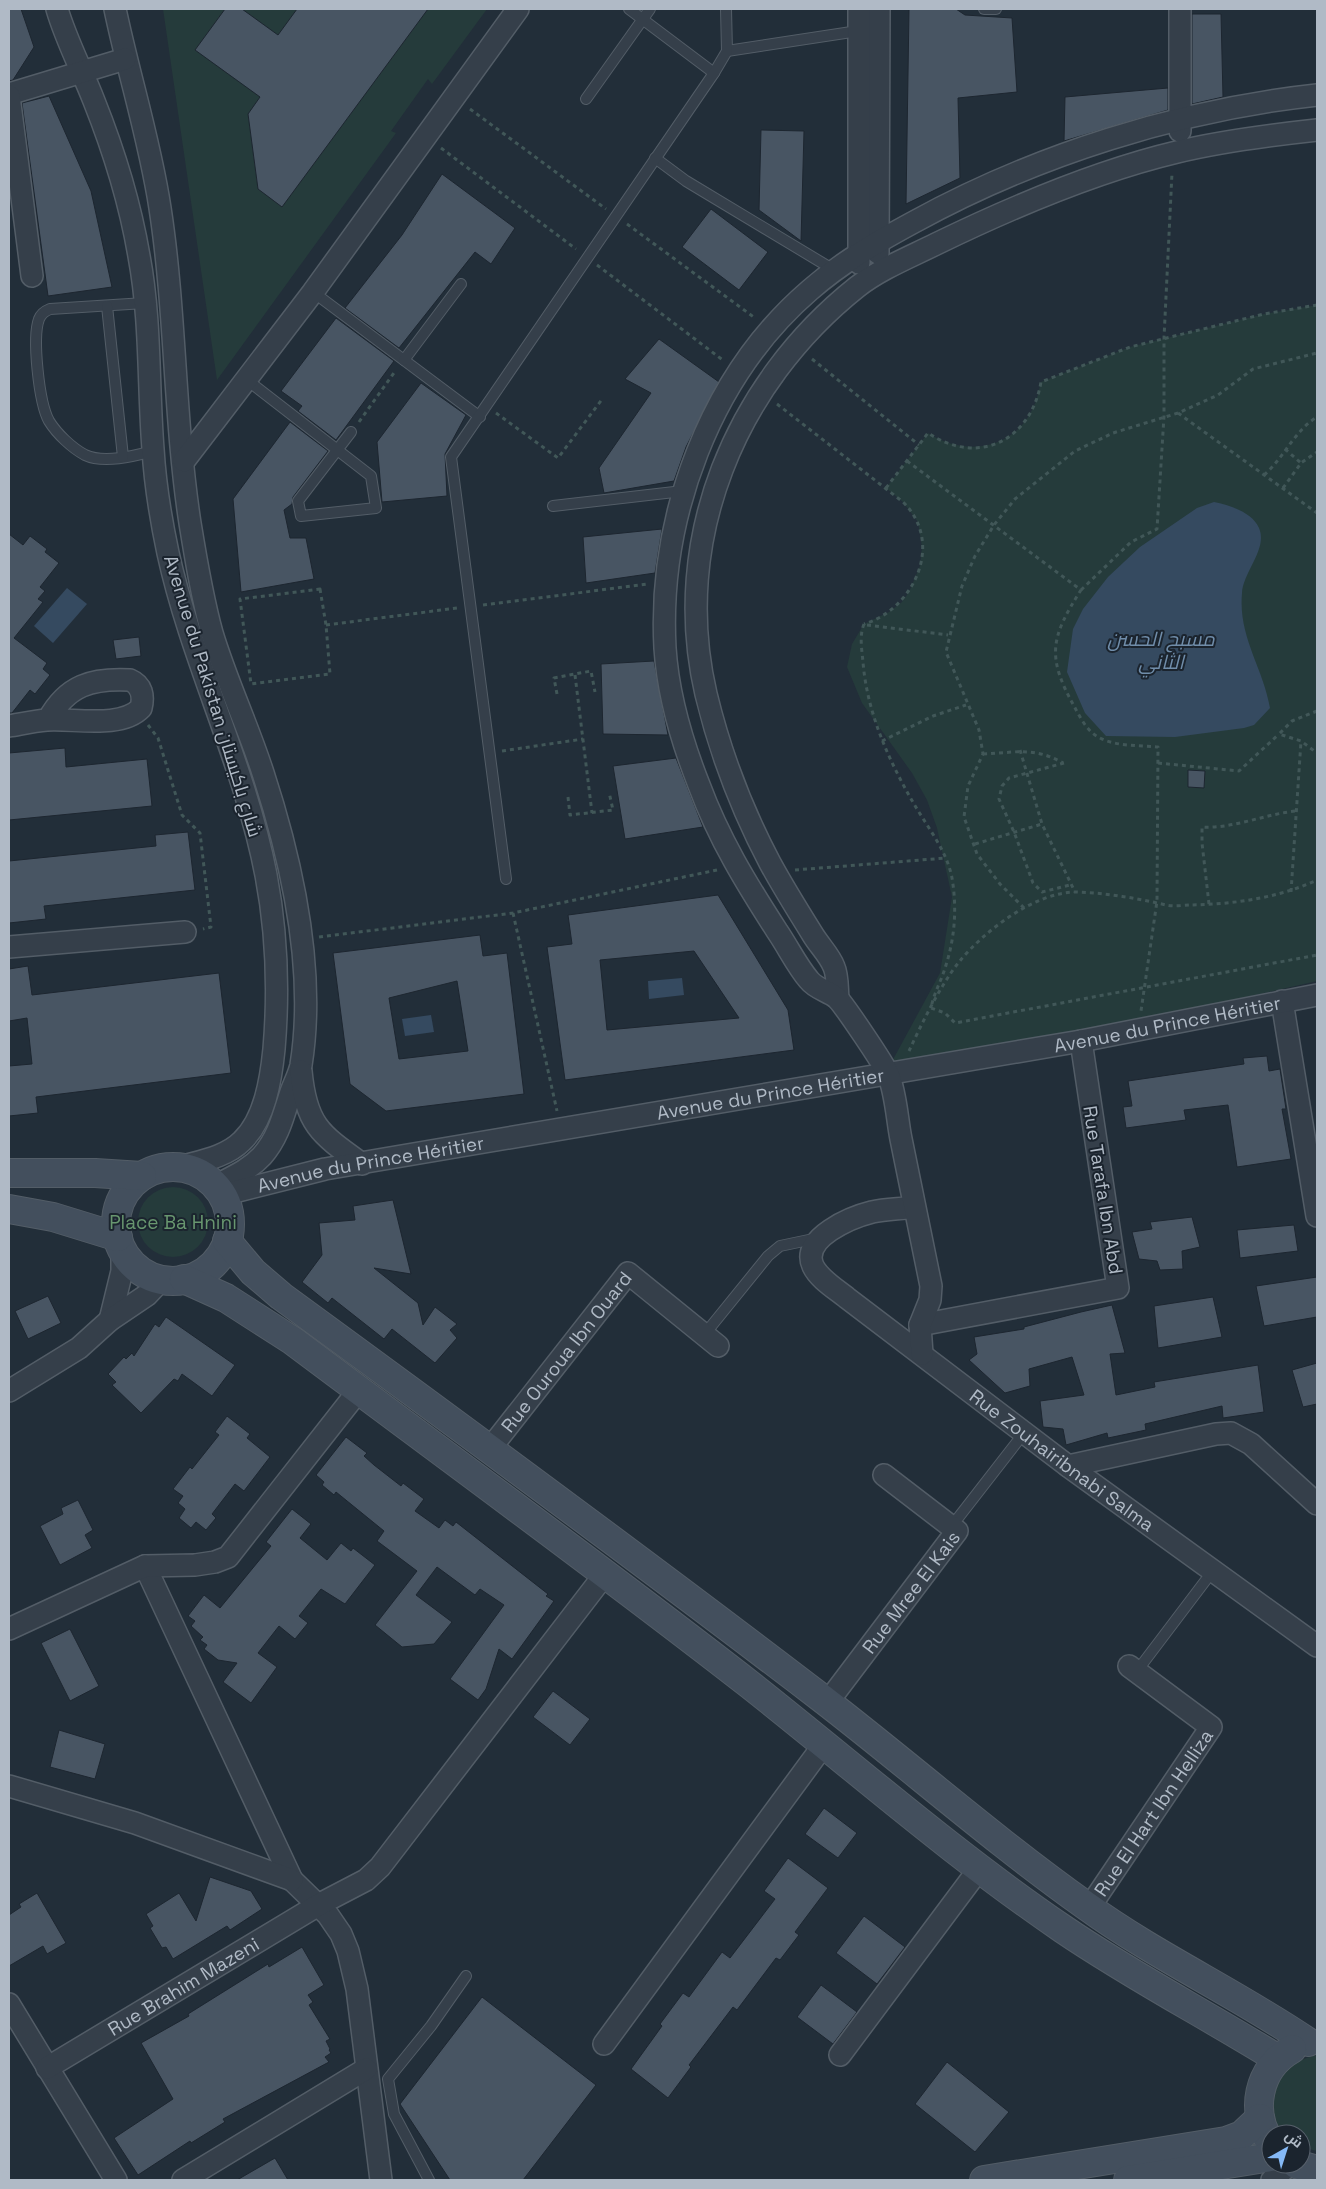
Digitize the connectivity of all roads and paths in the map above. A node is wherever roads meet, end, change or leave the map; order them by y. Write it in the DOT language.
graph roads {
  1 [pos="57,9"];
  2 [pos="115,9"];
  3 [pos="518,9"];
  4 [pos="629,9"];
  5 [pos="650,9"];
  6 [pos="726,9"];
  7 [pos="859,9"];
  8 [pos="879,9"];
  9 [pos="984,9"];
  10 [pos="996,9"];
  11 [pos="1180,9"];
  12 [pos="643,19"];
  13 [pos="858,31"];
  14 [pos="726,52"];
  15 [pos="125,59"];
  16 [pos="82,72"];
  17 [pos="714,73"];
  18 [pos="9,95"];
  19 [pos="1317,95"];
  20 [pos="586,99"];
  21 [pos="1180,119"];
  22 [pos="1317,130"];
  23 [pos="1176,152"];
  24 [pos="655,158"];
  25 [pos="16,208"];
  26 [pos="868,247"];
  27 [pos="834,270"];
  28 [pos="878,274"];
  29 [pos="32,276"];
  30 [pos="461,284"];
  31 [pos="859,285"];
  32 [pos="313,292"];
  33 [pos="145,303"];
  34 [pos="1317,305"];
  35 [pos="107,306"];
  36 [pos="1164,338"];
  37 [pos="796,346"];
  38 [pos="1317,353"];
  39 [pos="404,360"];
  40 [pos="247,380"];
  41 [pos="760,391"];
  42 [pos="603,398"];
  43 [pos="488,406"];
  44 [pos="1178,413"];
  45 [pos="1164,416"];
  46 [pos="480,417"];
  47 [pos="1317,417"];
  48 [pos="351,432"];
  49 [pos="919,445"];
  50 [pos="1285,449"];
  51 [pos="338,450"];
  52 [pos="153,452"];
  53 [pos="1317,452"];
  54 [pos="123,457"];
  55 [pos="184,461"];
  56 [pos="907,461"];
  57 [pos="1301,463"];
  58 [pos="1264,475"];
  59 [pos="886,488"];
  60 [pos="1283,488"];
  61 [pos="683,491"];
  62 [pos="554,506"];
  63 [pos="1317,514"];
  64 [pos="994,525"];
  65 [pos="666,582"];
  66 [pos="1081,590"];
  67 [pos="472,606"];
  68 [pos="864,624"];
  69 [pos="326,625"];
  70 [pos="948,635"];
  71 [pos="575,675"];
  72 [pos="595,692"];
  73 [pos="558,694"];
  74 [pos="966,705"];
  75 [pos="1317,711"];
  76 [pos="130,716"];
  77 [pos="48,720"];
  78 [pos="9,726"];
  79 [pos="1279,734"];
  80 [pos="583,739"];
  81 [pos="882,740"];
  82 [pos="1301,741"];
  83 [pos="1020,750"];
  84 [pos="1317,752"];
  85 [pos="489,753"];
  86 [pos="983,754"];
  87 [pos="1158,763"];
  88 [pos="1027,774"];
  89 [pos="609,792"];
  90 [pos="568,797"];
  91 [pos="1296,810"];
  92 [pos="592,813"];
  93 [pos="1042,824"];
  94 [pos="1014,832"];
  95 [pos="975,844"];
  96 [pos="946,858"];
  97 [pos="770,863"];
  98 [pos="735,866"];
  99 [pos="506,879"];
  100 [pos="1317,880"];
  101 [pos="1070,885"];
  102 [pos="1075,892"];
  103 [pos="1291,892"];
  104 [pos="1157,901"];
  105 [pos="1209,904"];
  106 [pos="1024,908"];
  107 [pos="512,914"];
  108 [pos="185,932"];
  109 [pos="302,939"];
  110 [pos="9,947"];
  111 [pos="1317,955"];
  112 [pos="1143,988"];
  113 [pos="1317,995"];
  114 [pos="838,999"];
  115 [pos="1282,1002"];
  116 [pos="931,1008"];
  117 [pos="1140,1030"];
  118 [pos="1081,1041"];
  119 [pos="300,1068"];
  120 [pos="893,1073"];
  121 [pos="561,1128"];
  122 [pos="362,1164"];
  123 [pos="180,1167"];
  124 [pos="9,1172"];
  125 [pos="142,1176"];
  126 [pos="219,1190"];
  127 [pos="914,1207"];
  128 [pos="9,1209"];
  129 [pos="1317,1216"];
  130 [pos="820,1238"];
  131 [pos="227,1241"];
  132 [pos="120,1242"];
  133 [pos="173,1279"];
  134 [pos="110,1320"];
  135 [pos="920,1325"];
  136 [pos="711,1341"];
  137 [pos="922,1354"];
  138 [pos="9,1390"];
  139 [pos="359,1390"];
  140 [pos="1024,1432"];
  141 [pos="489,1450"];
  142 [pos="1068,1466"];
  143 [pos="884,1475"];
  144 [pos="1317,1504"];
  145 [pos="951,1526"];
  146 [pos="145,1566"];
  147 [pos="1212,1572"];
  148 [pos="606,1574"];
  149 [pos="9,1629"];
  150 [pos="1317,1646"];
  151 [pos="1133,1668"];
  152 [pos="827,1703"];
  153 [pos="825,1743"];
  154 [pos="9,1786"];
  155 [pos="979,1869"];
  156 [pos="292,1880"];
  157 [pos="320,1904"];
  158 [pos="1089,1908"];
  159 [pos="466,1976"];
  160 [pos="9,2004"];
  161 [pos="1313,2042"];
  162 [pos="604,2044"];
  163 [pos="840,2055"];
  164 [pos="1278,2059"];
  165 [pos="47,2068"];
  166 [pos="366,2070"];
  167 [pos="1260,2118"];
  168 [pos="1263,2124"];
  169 [pos="1261,2159"];
  170 [pos="116,2180"];
  171 [pos="184,2180"];
  172 [pos="380,2180"];
  173 [pos="429,2180"];
  174 [pos="984,2180"];
  175 [pos="1128,2180"];
  1 -- 16 [label="street, Avenue du Pakistan شارع باكيستان"];
  2 -- 15 [label="street, Avenue du Pakistan شارع باكيستان"];
  3 -- 32 [label="street"];
  4 -- 12 [label="lane"];
  5 -- 12 [label="lane"];
  6 -- 14 [label="lane"];
  7 -- 13 [label="street"];
  8 -- 26 [label="street"];
  9 -- 10 [label="lane"];
  11 -- 21 [label="street"];
  12 -- 17 [label="lane"];
  12 -- 20 [label="lane"];
  13 -- 14 [label="lane"];
  13 -- 26 [label="street"];
  14 -- 17 [label="lane"];
  15 -- 16 [label="street"];
  15 -- 55 [label="street, Avenue du Pakistan شارع باكيستان"];
  16 -- 18 [label="street"];
  16 -- 33 [label="street, Avenue du Pakistan شارع باكيستان"];
  17 -- 24 [label="lane"];
  18 -- 25 [label="street"];
  19 -- 21 [label="street"];
  21 -- 23 [label="street"];
  21 -- 26 [label="street"];
  22 -- 23 [label="street"];
  23 -- 28 [label="street"];
  23 -- 36 [label="path"];
  24 -- 27 [label="lane"];
  24 -- 43 [label="lane"];
  25 -- 29 [label="street"];
  26 -- 27 [label="street"];
  26 -- 28 [label="street"];
  26 -- 31 [label="street"];
  27 -- 61 [label="street"];
  28 -- 31 [label="street"];
  30 -- 39 [label="lane"];
  31 -- 37 [label="street"];
  32 -- 39 [label="lane"];
  32 -- 40 [label="street"];
  33 -- 35 [label="lane"];
  33 -- 52 [label="street, Avenue du Pakistan شارع باكيستان"];
  34 -- 36 [label="path"];
  35 -- 54 [label="lane"];
  35 -- 54 [label="lane"];
  36 -- 45 [label="path"];
  36 -- 49 [label="path"];
  37 -- 41 [label="street"];
  37 -- 49 [label="path"];
  38 -- 44 [label="path"];
  39 -- 46 [label="lane"];
  39 -- 48 [label="path"];
  40 -- 51 [label="lane"];
  40 -- 55 [label="street"];
  41 -- 59 [label="path"];
  41 -- 97 [label="street"];
  42 -- 43 [label="path"];
  43 -- 46 [label="lane"];
  44 -- 45 [label="path"];
  44 -- 58 [label="path"];
  45 -- 64 [label="path"];
  45 -- 66 [label="path"];
  46 -- 67 [label="lane"];
  47 -- 50 [label="path"];
  48 -- 51 [label="lane"];
  49 -- 56 [label="path"];
  50 -- 57 [label="path"];
  50 -- 58 [label="path"];
  51 -- 51 [label="lane"];
  52 -- 54 [label="lane"];
  52 -- 123 [label="street, Avenue du Pakistan شارع باكيستان"];
  53 -- 57 [label="path"];
  55 -- 109 [label="street, Avenue du Pakistan شارع باكيستان"];
  56 -- 59 [label="path"];
  56 -- 64 [label="path"];
  57 -- 60 [label="path"];
  58 -- 60 [label="path"];
  59 -- 68 [label="path"];
  60 -- 63 [label="path"];
  61 -- 62 [label="lane"];
  61 -- 65 [label="street"];
  64 -- 66 [label="path"];
  64 -- 70 [label="path"];
  65 -- 67 [label="path"];
  65 -- 98 [label="street"];
  66 -- 87 [label="path"];
  67 -- 69 [label="path"];
  67 -- 85 [label="lane"];
  68 -- 70 [label="path"];
  68 -- 81 [label="path"];
  69 -- 69 [label="path"];
  70 -- 74 [label="path"];
  71 -- 72 [label="path"];
  71 -- 73 [label="path"];
  71 -- 80 [label="path"];
  74 -- 81 [label="path"];
  74 -- 86 [label="path"];
  75 -- 79 [label="path"];
  76 -- 77 [label="street"];
  76 -- 77 [label="street"];
  76 -- 108 [label="path"];
  77 -- 78 [label="street"];
  79 -- 82 [label="path"];
  79 -- 87 [label="path"];
  80 -- 85 [label="path"];
  80 -- 92 [label="path"];
  81 -- 96 [label="path"];
  82 -- 84 [label="path"];
  82 -- 91 [label="path"];
  83 -- 86 [label="path"];
  83 -- 88 [label="path"];
  83 -- 88 [label="path"];
  85 -- 99 [label="lane"];
  86 -- 95 [label="path"];
  87 -- 104 [label="path"];
  88 -- 93 [label="path"];
  88 -- 94 [label="path"];
  89 -- 92 [label="path"];
  90 -- 92 [label="path"];
  91 -- 103 [label="path"];
  91 -- 105 [label="path"];
  93 -- 94 [label="path"];
  93 -- 101 [label="path"];
  94 -- 95 [label="path"];
  94 -- 101 [label="path"];
  95 -- 106 [label="path"];
  96 -- 97 [label="path"];
  96 -- 116 [label="path"];
  97 -- 98 [label="street"];
  97 -- 114 [label="street"];
  98 -- 107 [label="path"];
  98 -- 114 [label="street"];
  100 -- 103 [label="path"];
  101 -- 102 [label="path"];
  102 -- 104 [label="path"];
  102 -- 106 [label="path"];
  103 -- 105 [label="path"];
  104 -- 105 [label="path"];
  104 -- 112 [label="path"];
  106 -- 116 [label="path"];
  107 -- 109 [label="path"];
  107 -- 121 [label="path"];
  108 -- 110 [label="street"];
  109 -- 119 [label="street, Avenue du Pakistan شارع باكيستان"];
  111 -- 112 [label="path"];
  112 -- 116 [label="path"];
  112 -- 117 [label="path"];
  113 -- 115 [label="street, Avenue du Prince Héritier"];
  114 -- 120 [label="street"];
  115 -- 117 [label="street, Avenue du Prince Héritier"];
  115 -- 129 [label="street"];
  116 -- 120 [label="path"];
  117 -- 118 [label="street, Avenue du Prince Héritier"];
  118 -- 120 [label="street, Avenue du Prince Héritier"];
  118 -- 135 [label="street, Rue Tarafa Ibn Abd"];
  119 -- 122 [label="street"];
  119 -- 126 [label="street, Avenue du Pakistan شارع باكيستان"];
  120 -- 121 [label="street, Avenue du Prince Héritier"];
  120 -- 127 [label="street"];
  121 -- 122 [label="street, Avenue du Prince Héritier"];
  122 -- 126 [label="street, Avenue du Prince Héritier"];
  123 -- 125 [label="main road"];
  123 -- 126 [label="main road"];
  124 -- 125 [label="main road"];
  125 -- 132 [label="main road"];
  126 -- 131 [label="main road"];
  127 -- 130 [label="street"];
  127 -- 135 [label="street"];
  128 -- 132 [label="main road"];
  130 -- 136 [label="lane"];
  130 -- 137 [label="street, Rue Zouhairibnabi Salma"];
  131 -- 133 [label="main road"];
  131 -- 141 [label="main road"];
  132 -- 133 [label="main road"];
  132 -- 134 [label="street"];
  133 -- 134 [label="street"];
  133 -- 139 [label="main road"];
  134 -- 138 [label="street"];
  135 -- 137 [label="street"];
  136 -- 141 [label="street, Rue Ouroua Ibn Ouard"];
  137 -- 140 [label="street, Rue Zouhairibnabi Salma"];
  139 -- 146 [label="street"];
  139 -- 148 [label="main road"];
  140 -- 142 [label="street, Rue Zouhairibnabi Salma"];
  140 -- 145 [label="lane"];
  141 -- 152 [label="main road"];
  142 -- 144 [label="street"];
  142 -- 147 [label="street, Rue Zouhairibnabi Salma"];
  143 -- 145 [label="street, Rue Mree El Kais"];
  145 -- 152 [label="street, Rue Mree El Kais"];
  146 -- 149 [label="street"];
  146 -- 156 [label="street"];
  147 -- 150 [label="street, Rue Zouhairibnabi Salma"];
  147 -- 151 [label="lane"];
  148 -- 153 [label="main road"];
  148 -- 157 [label="street, Rue Brahim Mazeni"];
  151 -- 158 [label="street, Rue El Hart Ibn Helliza"];
  152 -- 158 [label="main road"];
  153 -- 155 [label="main road"];
  153 -- 162 [label="street"];
  154 -- 156 [label="street"];
  155 -- 163 [label="street"];
  155 -- 164 [label="main road"];
  156 -- 157 [label="street"];
  157 -- 165 [label="street, Rue Brahim Mazeni"];
  157 -- 166 [label="street"];
  158 -- 161 [label="main road"];
  159 -- 173 [label="lane"];
  160 -- 165 [label="street"];
  161 -- 164 [label="main road"];
  164 -- 167 [label="main road"];
  165 -- 170 [label="street"];
  166 -- 171 [label="street"];
  166 -- 172 [label="street"];
  167 -- 168 [label="main road"];
  167 -- 174 [label="main road"];
  169 -- 175 [label="main road"];
}
